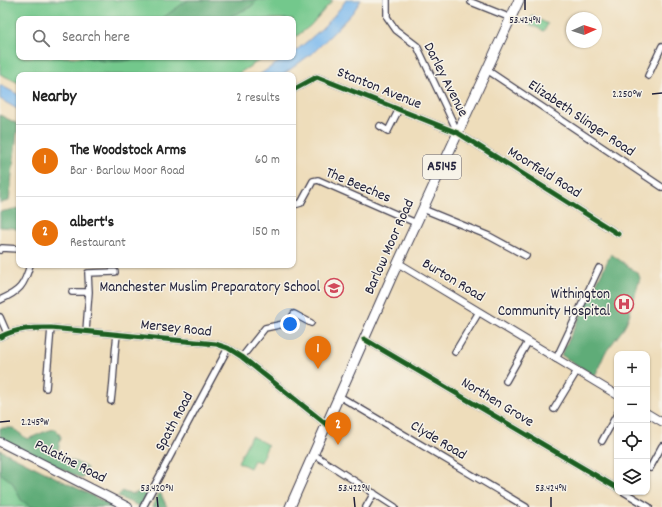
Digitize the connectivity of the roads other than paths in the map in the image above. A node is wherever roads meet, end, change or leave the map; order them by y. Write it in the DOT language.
graph roads {
  1 [pos="387,0"];
  2 [pos="519,0"];
  3 [pos="471,2"];
  4 [pos="510,18"];
  5 [pos="662,46"];
  6 [pos="487,70"];
  7 [pos="648,76"];
  8 [pos="296,88"];
  9 [pos="399,109"];
  10 [pos="380,126"];
  11 [pos="458,133"];
  12 [pos="662,187"];
  13 [pos="296,204"];
  14 [pos="423,209"];
  15 [pos="416,223"];
  16 [pos="618,234"];
  17 [pos="16,249"];
  18 [pos="0,250"];
  19 [pos="526,256"];
  20 [pos="398,263"];
  21 [pos="29,268"];
  22 [pos="600,268"];
  23 [pos="115,272"];
  24 [pos="72,292"];
  25 [pos="89,292"];
  26 [pos="0,300"];
  27 [pos="479,312"];
  28 [pos="0,317"];
  29 [pos="311,323"];
  30 [pos="50,328"];
  31 [pos="86,331"];
  32 [pos="7,333"];
  33 [pos="117,335"];
  34 [pos="0,337"];
  35 [pos="364,339"];
  36 [pos="528,342"];
  37 [pos="228,348"];
  38 [pos="455,352"];
  39 [pos="242,357"];
  40 [pos="556,359"];
  41 [pos="577,371"];
  42 [pos="506,381"];
  43 [pos="46,388"];
  44 [pos="614,393"];
  45 [pos="339,396"];
  46 [pos="111,401"];
  47 [pos="554,410"];
  48 [pos="650,415"];
  49 [pos="614,419"];
  50 [pos="662,422"];
  51 [pos="326,424"];
  52 [pos="602,441"];
  53 [pos="0,442"];
  54 [pos="662,446"];
  55 [pos="313,454"];
  56 [pos="650,468"];
  57 [pos="614,486"];
  58 [pos="374,493"];
  59 [pos="629,495"];
  60 [pos="128,507"];
  61 [pos="143,507"];
  62 [pos="290,507"];
  63 [pos="366,507"];
  64 [pos="395,507"];
  65 [pos="526,507"];
  66 [pos="649,507"];
  1 -- 11 [label="street, Darley Avenue"];
  2 -- 4 [label="main road, Barlow Moor Road / A5145"];
  3 -- 4 [label="street"];
  4 -- 6 [label="main road, Barlow Moor Road / A5145"];
  5 -- 7 [label="street"];
  6 -- 11 [label="main road, Barlow Moor Road / A5145"];
  6 -- 12 [label="street, Elizabeth Slinger Road"];
  8 -- 9 [label="street, Stanton Avenue"];
  9 -- 10 [label="street"];
  9 -- 11 [label="street, Stanton Avenue"];
  11 -- 14 [label="main road, Barlow Moor Road / A5145"];
  11 -- 16 [label="street, Moorfield Road"];
  13 -- 15 [label="street, The Beeches"];
  14 -- 15 [label="main road, Barlow Moor Road / A5145"];
  14 -- 19 [label="street"];
  15 -- 20 [label="main road, Barlow Moor Road / A5145"];
  17 -- 18 [label="street"];
  20 -- 27 [label="street, Burton Road"];
  20 -- 35 [label="main road, Barlow Moor Road / A5145"];
  21 -- 26 [label="street"];
  22 -- 40 [label="street"];
  23 -- 25 [label="street"];
  24 -- 25 [label="street"];
  25 -- 31 [label="street"];
  27 -- 36 [label="street, Burton Road"];
  27 -- 38 [label="street"];
  28 -- 32 [label="street"];
  29 -- 39 [label="street"];
  30 -- 31 [label="street, Mersey Road"];
  30 -- 32 [label="street, Mersey Road"];
  30 -- 43 [label="street"];
  31 -- 33 [label="street, Mersey Road"];
  32 -- 34 [label="street, Mersey Road"];
  33 -- 37 [label="street, Mersey Road"];
  33 -- 46 [label="street"];
  35 -- 45 [label="main road, Barlow Moor Road / A5145"];
  35 -- 57 [label="street, Northen Grove"];
  36 -- 40 [label="street, Burton Road"];
  36 -- 42 [label="street"];
  37 -- 39 [label="street, Mersey Road"];
  37 -- 61 [label="street, Spath Road"];
  39 -- 51 [label="street, Mersey Road"];
  40 -- 41 [label="street, Burton Road"];
  41 -- 44 [label="street, Burton Road"];
  41 -- 47 [label="street"];
  45 -- 51 [label="main road, Barlow Moor Road / A5145"];
  45 -- 65 [label="street, Clyde Road"];
  48 -- 50 [label="street"];
  49 -- 52 [label="street"];
  51 -- 55 [label="main road, Barlow Moor Road / A5145"];
  53 -- 60 [label="main road, Palatine Road"];
  54 -- 56 [label="street"];
  55 -- 58 [label="street"];
  55 -- 62 [label="main road, Barlow Moor Road / A5145"];
  58 -- 63 [label="street"];
  58 -- 64 [label="street"];
  59 -- 66 [label="street"];
}
